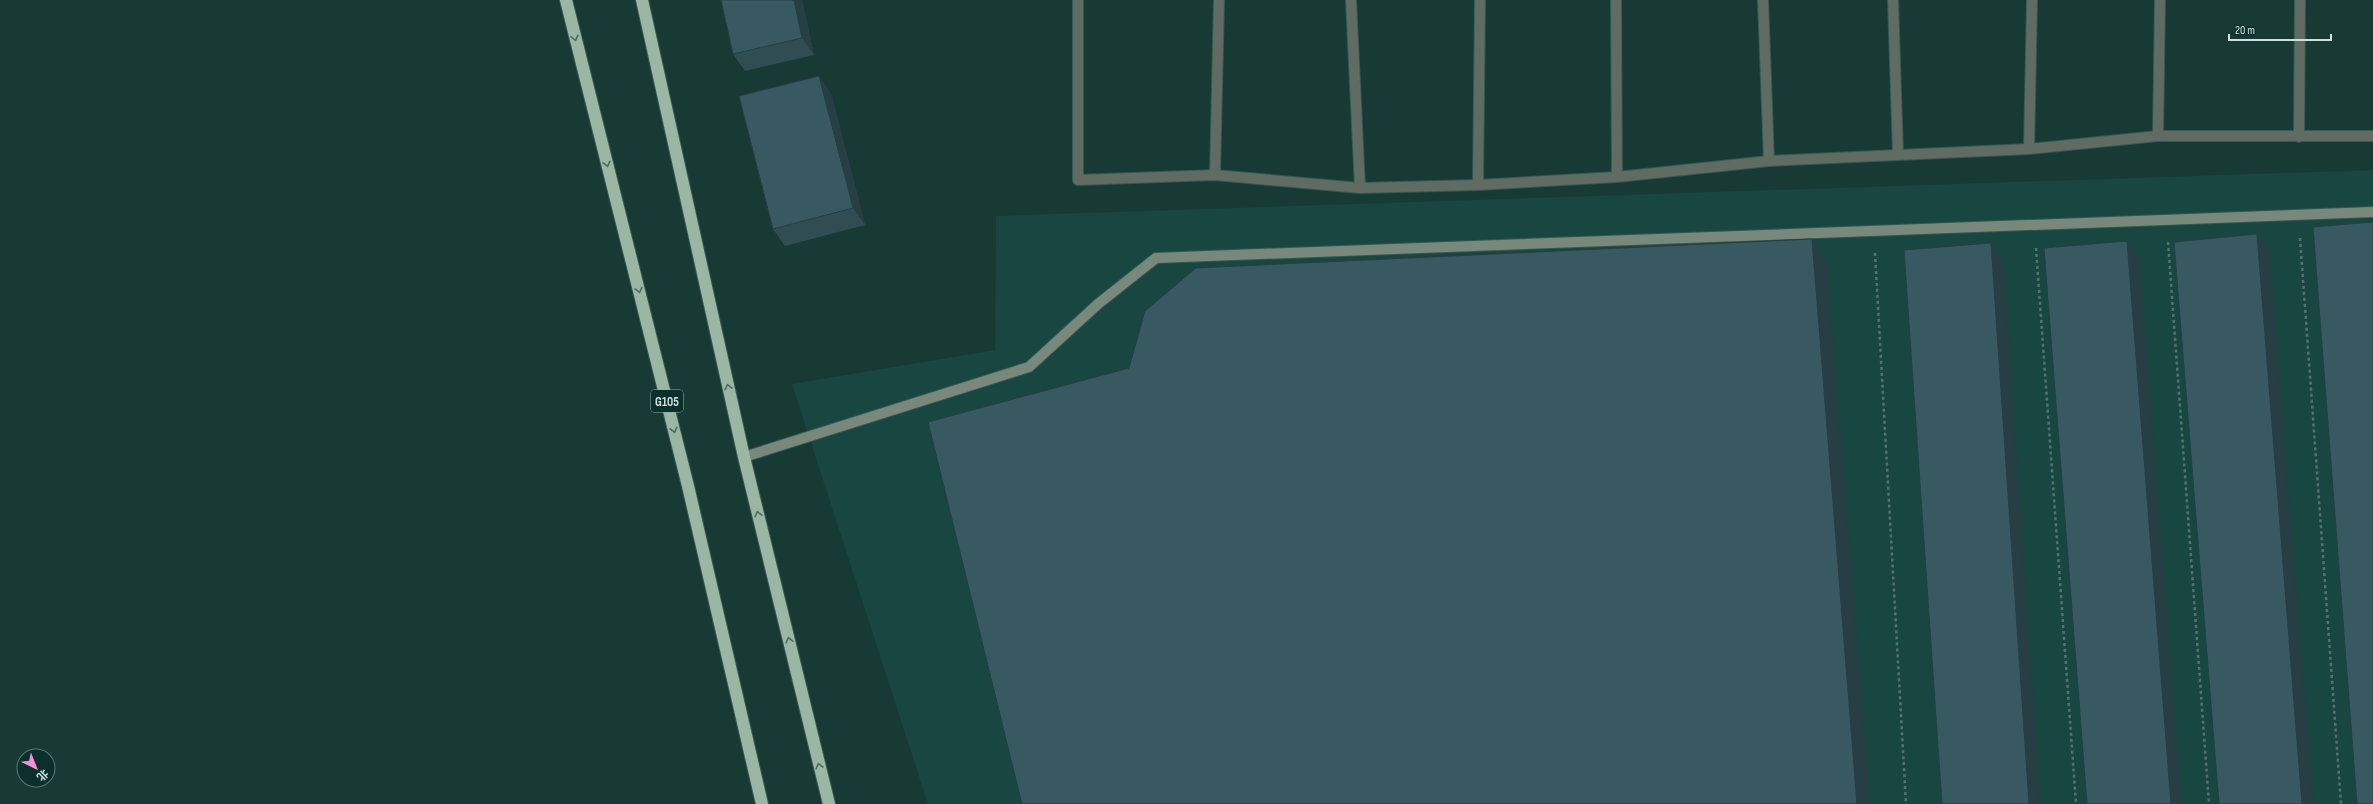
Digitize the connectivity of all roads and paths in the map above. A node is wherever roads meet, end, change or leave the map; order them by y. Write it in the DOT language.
graph roads {
  1 [pos="566,0"];
  2 [pos="642,0"];
  3 [pos="1078,0"];
  4 [pos="1219,0"];
  5 [pos="1351,0"];
  6 [pos="1480,0"];
  7 [pos="1616,0"];
  8 [pos="1763,0"];
  9 [pos="1893,0"];
  10 [pos="2032,0"];
  11 [pos="2160,0"];
  12 [pos="2300,0"];
  13 [pos="2158,136"];
  14 [pos="2373,136"];
  15 [pos="2299,137"];
  16 [pos="2029,149"];
  17 [pos="1898,154"];
  18 [pos="1769,161"];
  19 [pos="1215,175"];
  20 [pos="1617,177"];
  21 [pos="1478,185"];
  22 [pos="1360,188"];
  23 [pos="2373,212"];
  24 [pos="2298,214"];
  25 [pos="2166,220"];
  26 [pos="2034,224"];
  27 [pos="1873,230"];
  28 [pos="744,457"];
  29 [pos="762,804"];
  30 [pos="829,804"];
  31 [pos="1906,804"];
  32 [pos="2076,804"];
  33 [pos="2208,804"];
  34 [pos="2341,804"];
  1 -- 29 [label="highway, G105, one-way"];
  28 -- 2 [label="highway, one-way"];
  3 -- 19 [label="street"];
  4 -- 19 [label="street"];
  5 -- 22 [label="street"];
  6 -- 21 [label="street"];
  7 -- 20 [label="street"];
  8 -- 18 [label="street"];
  9 -- 17 [label="street"];
  10 -- 16 [label="street"];
  11 -- 13 [label="street"];
  12 -- 15 [label="street"];
  13 -- 15 [label="street"];
  13 -- 16 [label="street"];
  14 -- 15 [label="street"];
  16 -- 17 [label="street"];
  17 -- 18 [label="street"];
  18 -- 20 [label="street"];
  19 -- 22 [label="street"];
  20 -- 21 [label="street"];
  21 -- 22 [label="street"];
  23 -- 24 [label="street"];
  24 -- 25 [label="street"];
  24 -- 34 [label="path"];
  25 -- 26 [label="street"];
  25 -- 33 [label="path"];
  26 -- 27 [label="street"];
  26 -- 32 [label="path"];
  27 -- 28 [label="street"];
  27 -- 31 [label="path"];
  30 -- 28 [label="highway, one-way"];
}
